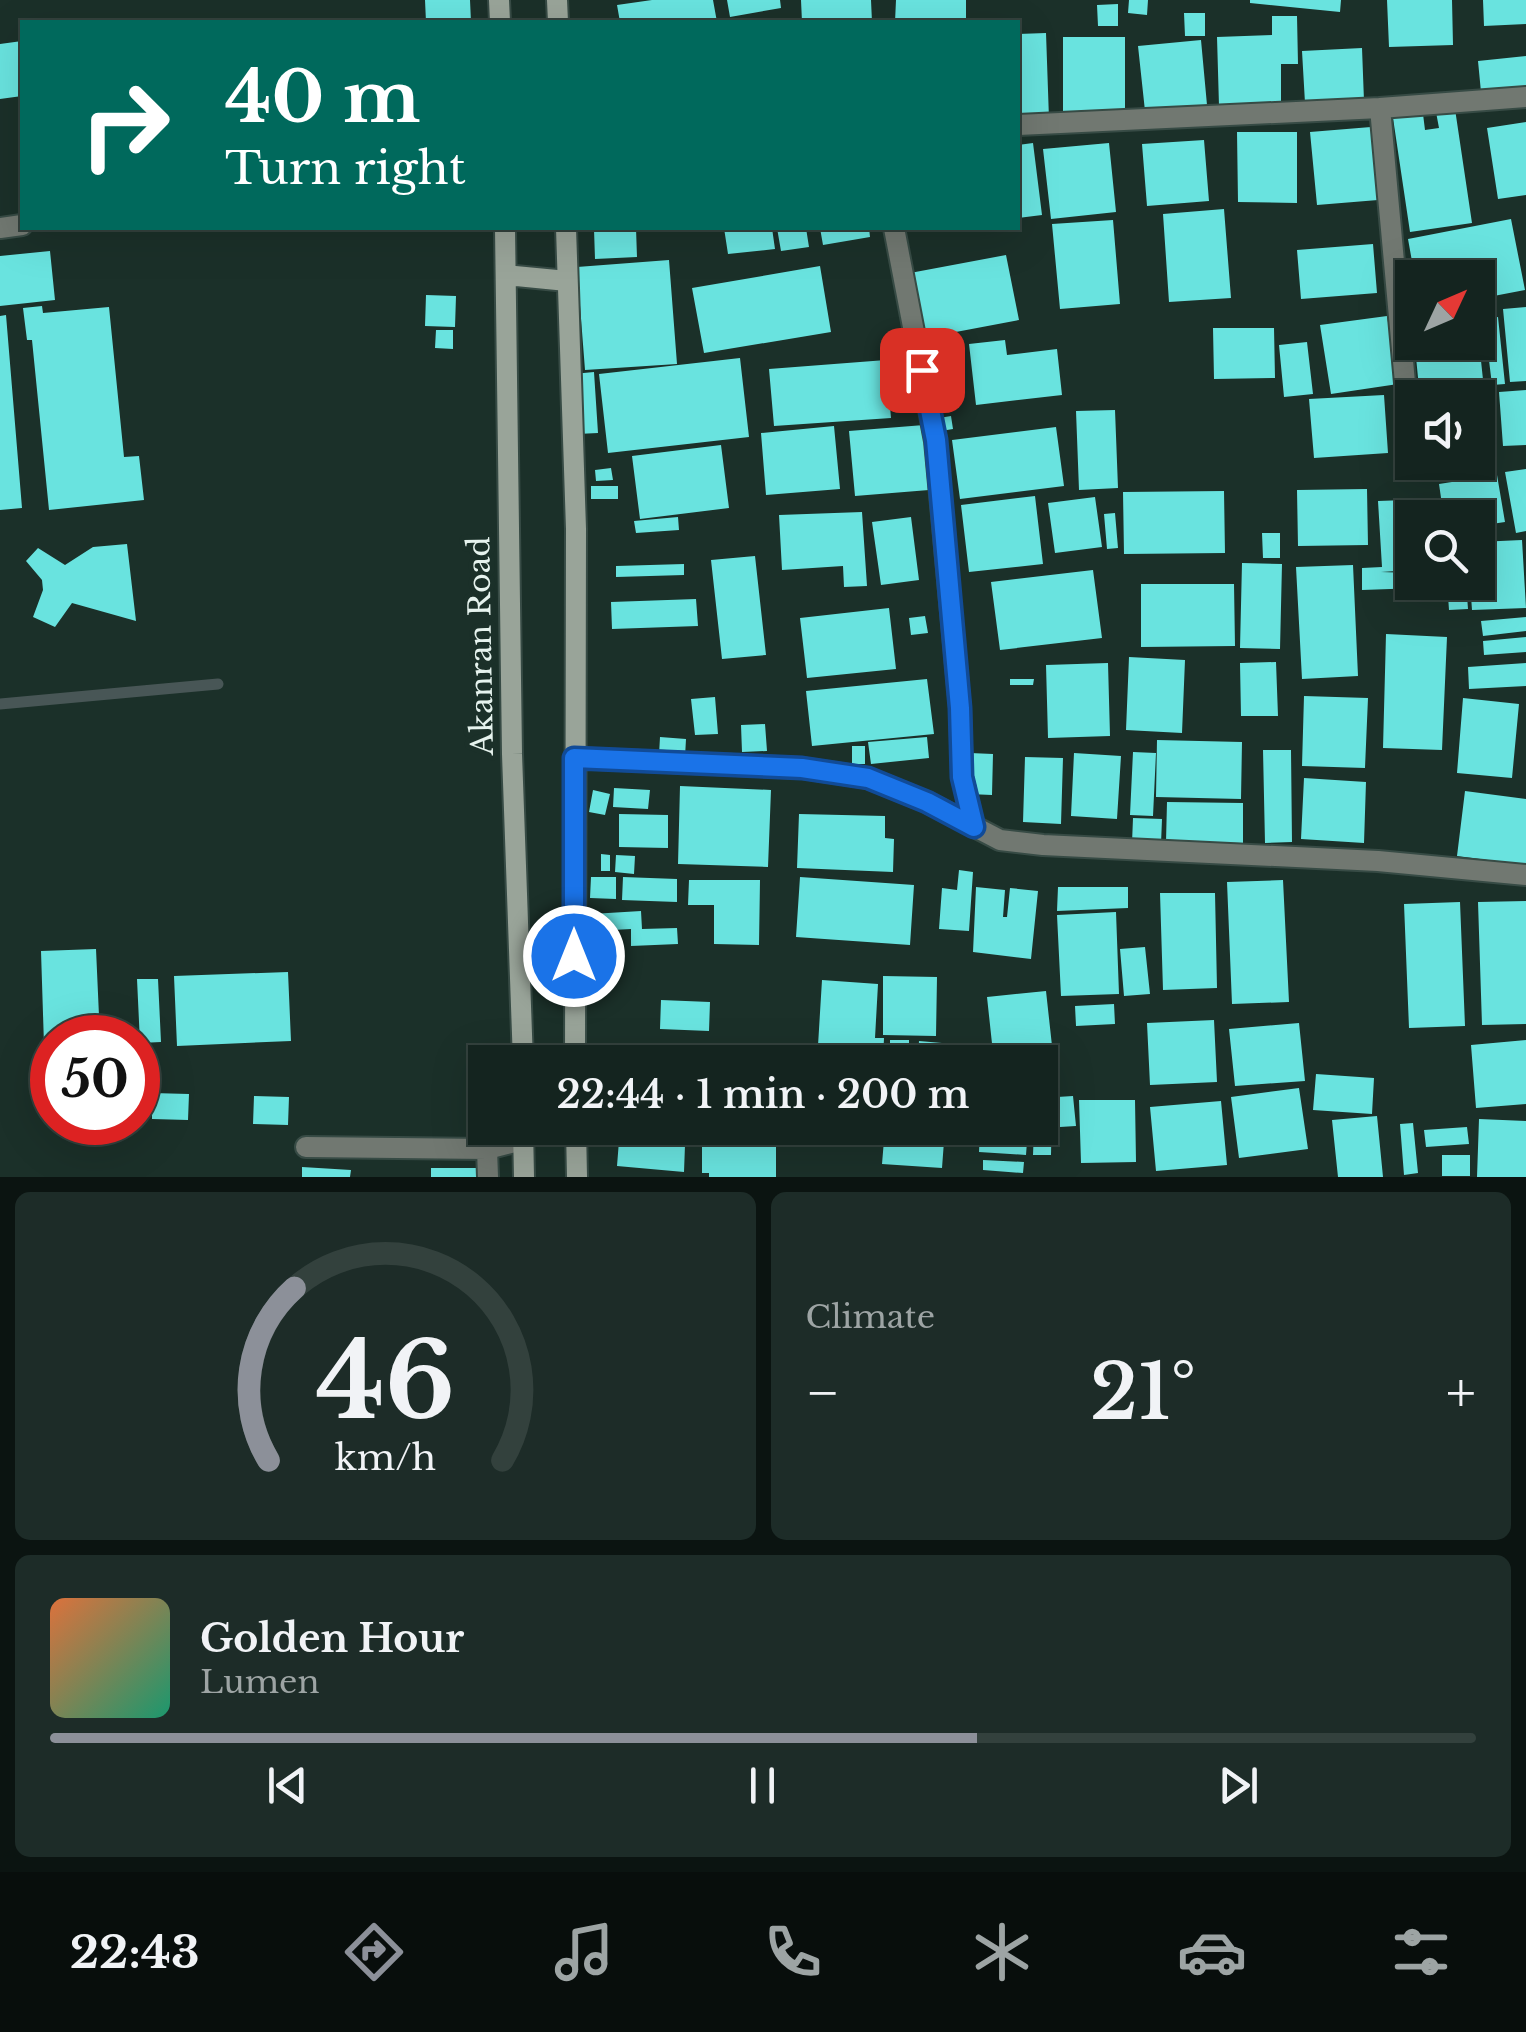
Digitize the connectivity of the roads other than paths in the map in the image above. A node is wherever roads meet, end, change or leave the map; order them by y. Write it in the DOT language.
graph roads {
  1 [pos="1526,97"];
  2 [pos="1380,108"];
  3 [pos="1020,125"];
  4 [pos="505,230"];
  5 [pos="566,230"];
  6 [pos="894,230"];
  7 [pos="506,275"];
  8 [pos="568,282"];
  9 [pos="1405,380"];
  10 [pos="574,758"];
  11 [pos="974,827"];
  12 [pos="1526,875"];
  13 [pos="522,1045"];
  14 [pos="575,1045"];
  15 [pos="498,1145"];
  16 [pos="523,1145"];
  17 [pos="576,1145"];
  18 [pos="306,1147"];
  19 [pos="486,1150"];
  20 [pos="488,1177"];
  21 [pos="524,1177"];
  22 [pos="577,1177"];
  1 -- 2 [label="street"];
  2 -- 3 [label="street"];
  2 -- 9 [label="street"];
  4 -- 7 [label="main road, Akanran Road"];
  5 -- 8 [label="main road"];
  6 -- 11 [label="street"];
  7 -- 8 [label="main road"];
  7 -- 13 [label="main road, Akanran Road"];
  8 -- 10 [label="main road"];
  10 -- 11 [label="street"];
  10 -- 14 [label="main road"];
  11 -- 12 [label="street"];
  15 -- 19 [label="street"];
  16 -- 21 [label="main road"];
  17 -- 22 [label="main road"];
  18 -- 19 [label="street"];
  19 -- 20 [label="street"];
}
